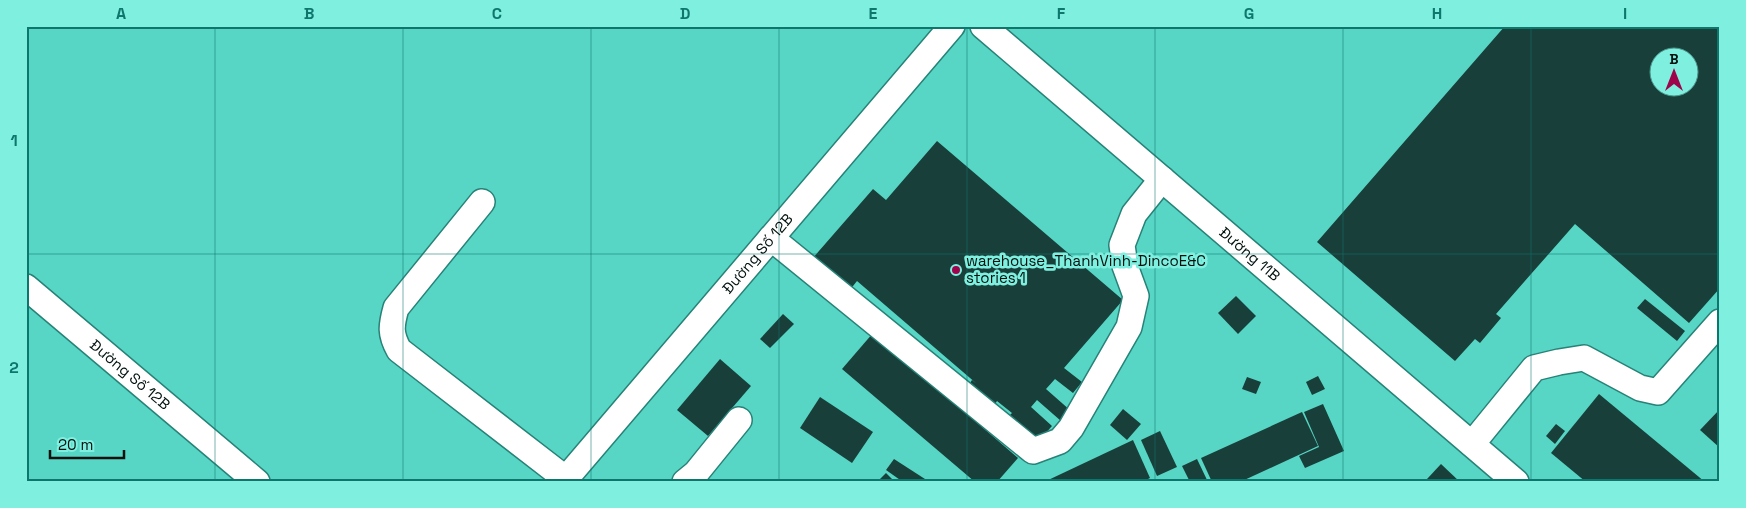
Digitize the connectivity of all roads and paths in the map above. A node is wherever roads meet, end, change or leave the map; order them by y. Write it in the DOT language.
graph roads {
  1 [pos="952,26"];
  2 [pos="984,26"];
  3 [pos="1162,179"];
  4 [pos="482,202"];
  5 [pos="771,238"];
  6 [pos="26,287"];
  7 [pos="1720,322"];
  8 [pos="739,420"];
  9 [pos="1472,444"];
  10 [pos="565,480"];
  11 [pos="257,482"];
  12 [pos="685,482"];
  13 [pos="1516,482"];
  1 -- 5 [label="street, Đường Số 12B"];
  2 -- 3 [label="street, Đường 11B"];
  3 -- 5 [label="street"];
  3 -- 9 [label="street, Đường 11B"];
  4 -- 10 [label="street"];
  5 -- 10 [label="street, Đường Số 12B"];
  6 -- 11 [label="street, Đường Số 12B"];
  7 -- 9 [label="street"];
  8 -- 12 [label="street"];
  9 -- 13 [label="street, Đường 11B"];
}
